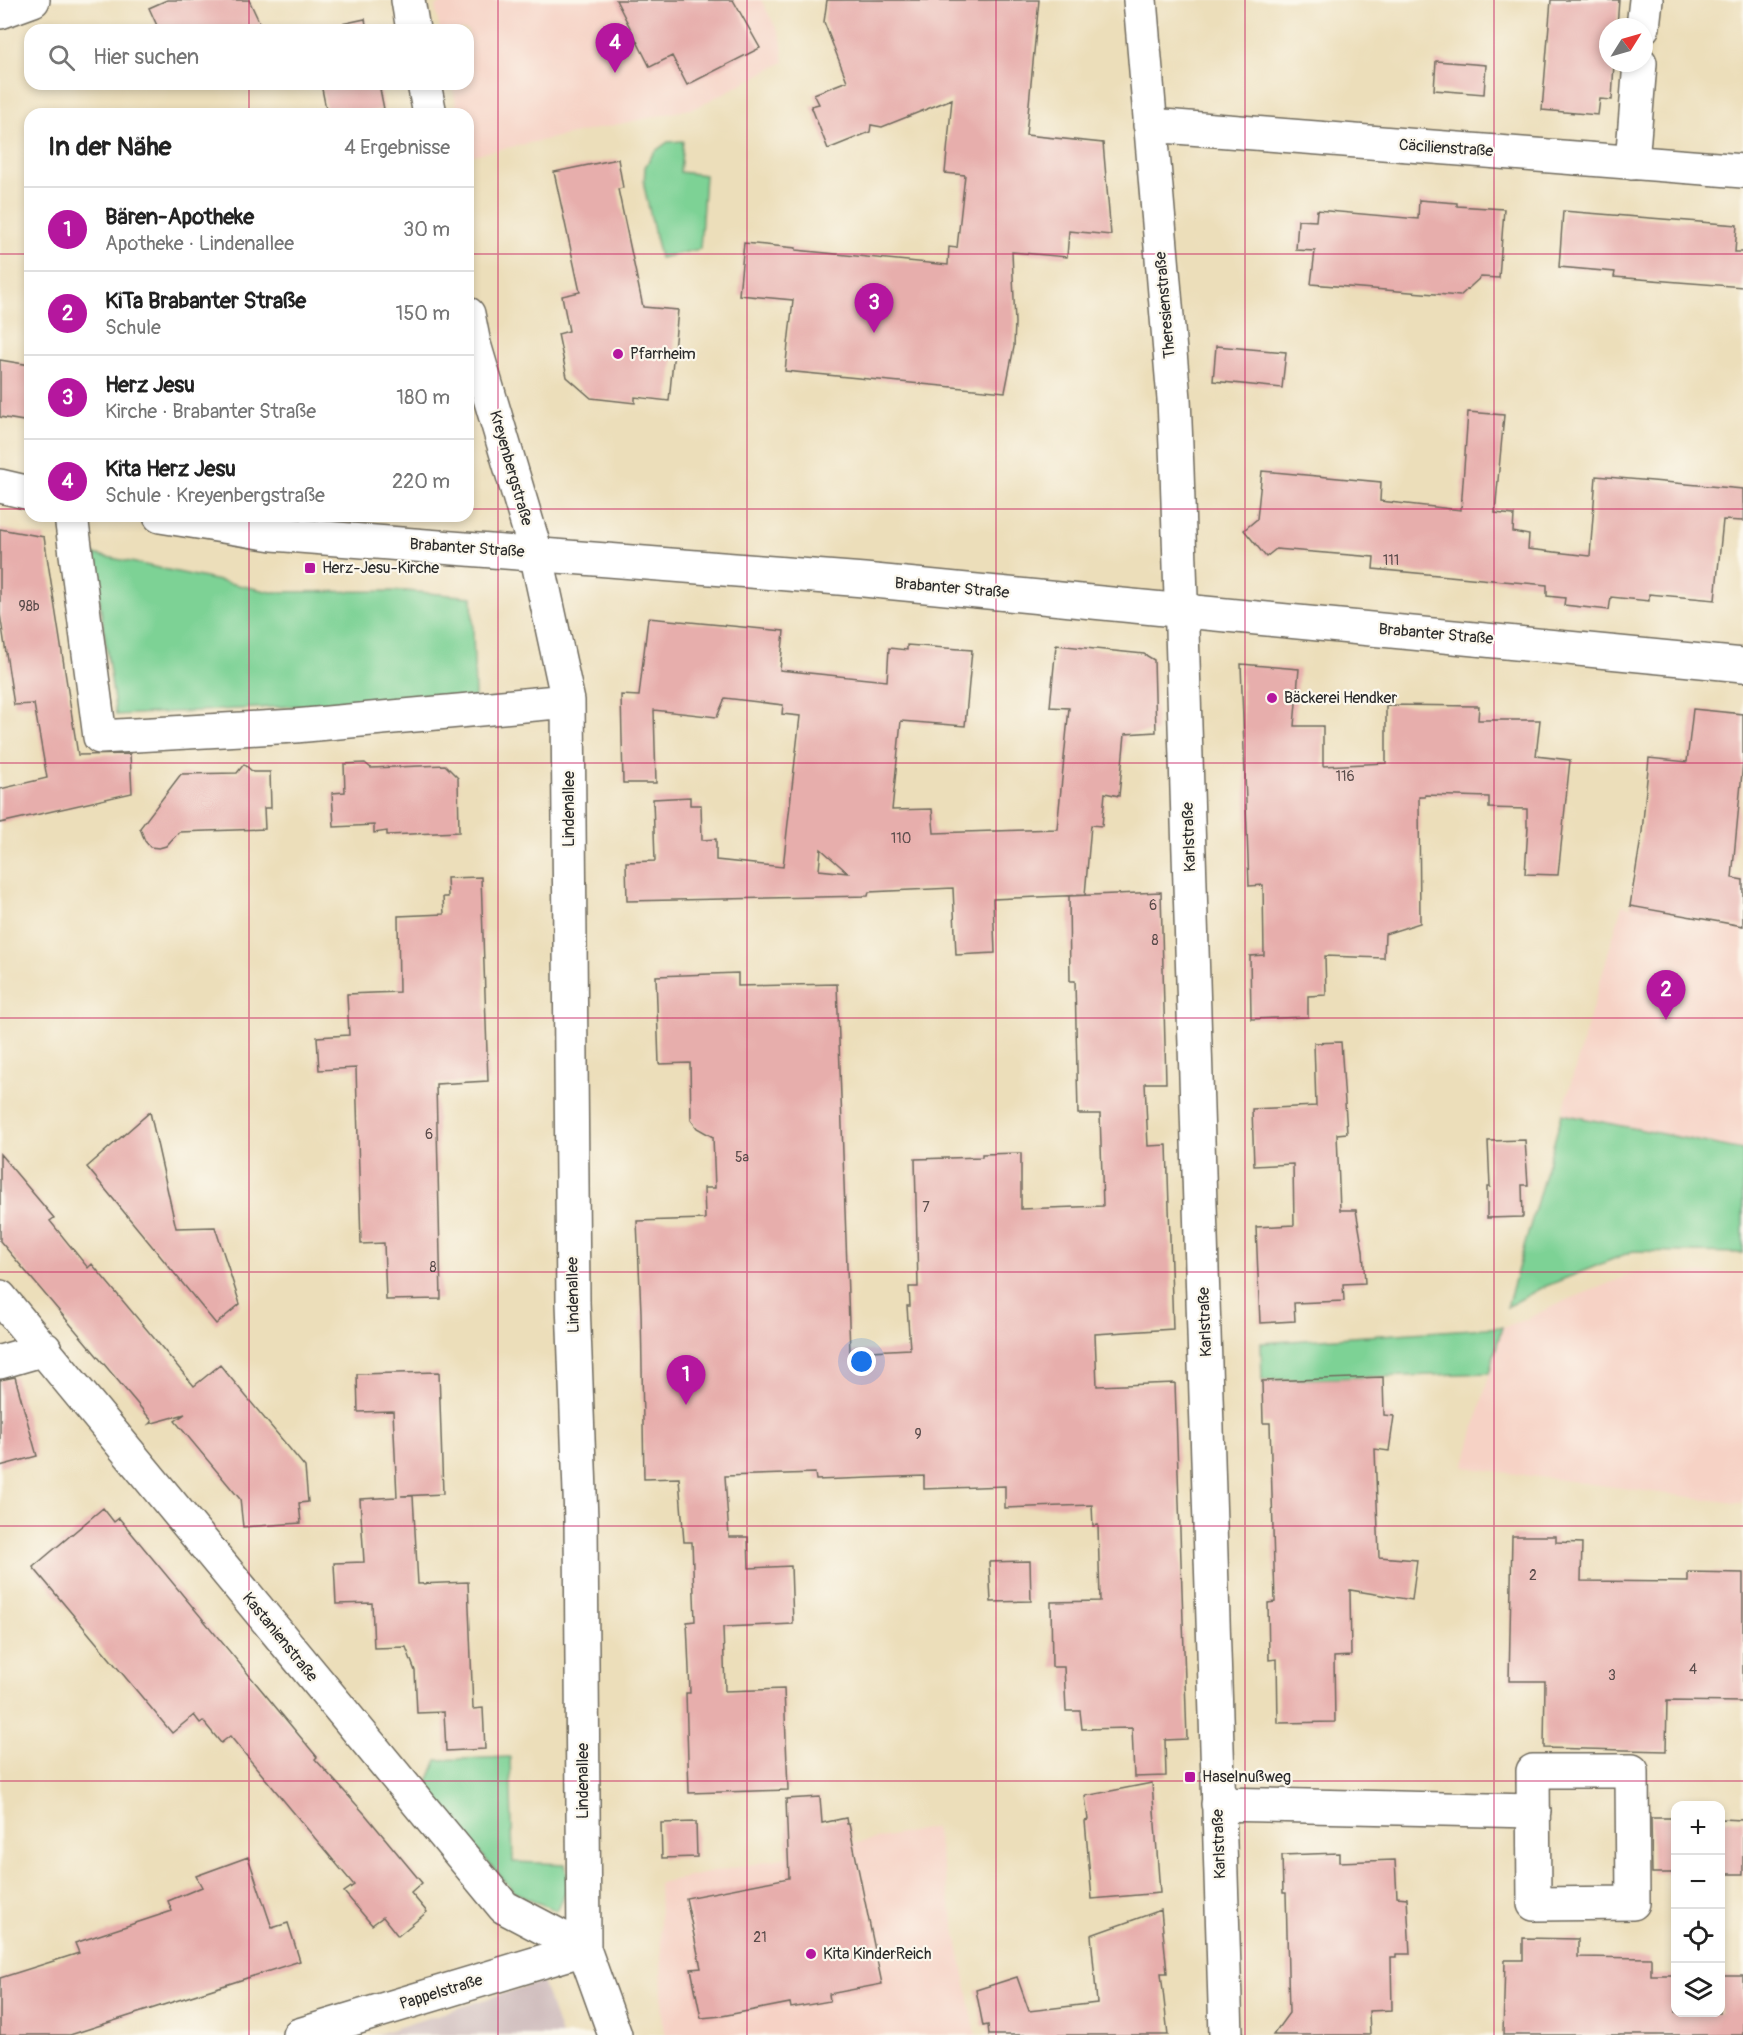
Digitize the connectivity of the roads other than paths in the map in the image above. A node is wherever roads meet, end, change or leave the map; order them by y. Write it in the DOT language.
graph roads {
  1 [pos="33,0"];
  2 [pos="408,0"];
  3 [pos="1140,0"];
  4 [pos="1646,0"];
  5 [pos="0,12"];
  6 [pos="1644,18"];
  7 [pos="412,24"];
  8 [pos="1639,72"];
  9 [pos="425,90"];
  10 [pos="428,108"];
  11 [pos="1150,125"];
  12 [pos="1632,163"];
  13 [pos="1743,171"];
  14 [pos="474,344"];
  15 [pos="0,486"];
  16 [pos="24,492"];
  17 [pos="71,522"];
  18 [pos="198,522"];
  19 [pos="536,553"];
  20 [pos="1181,610"];
  21 [pos="1743,665"];
  22 [pos="568,701"];
  23 [pos="0,1297"];
  24 [pos="45,1349"];
  25 [pos="0,1362"];
  26 [pos="1218,1804"];
  27 [pos="1534,1811"];
  28 [pos="584,1948"];
  29 [pos="299,2035"];
  30 [pos="615,2035"];
  31 [pos="1226,2035"];
  1 -- 5 [label="street"];
  2 -- 7 [label="street"];
  3 -- 11 [label="street, Theresienstraße"];
  4 -- 6 [label="street"];
  8 -- 12 [label="street"];
  9 -- 10 [label="street"];
  11 -- 12 [label="street, Cäcilienstraße"];
  11 -- 20 [label="street, Theresienstraße"];
  12 -- 13 [label="street, Cäcilienstraße"];
  14 -- 19 [label="street, Kreyenbergstraße"];
  15 -- 16 [label="street"];
  17 -- 22 [label="street"];
  18 -- 19 [label="street, Brabanter Straße"];
  19 -- 20 [label="street, Brabanter Straße"];
  19 -- 22 [label="street, Lindenallee"];
  20 -- 21 [label="street, Brabanter Straße"];
  20 -- 26 [label="street, Karlstraße"];
  22 -- 28 [label="street, Lindenallee"];
  23 -- 24 [label="street, Kastanienstraße"];
  24 -- 25 [label="street"];
  24 -- 28 [label="street, Kastanienstraße"];
  26 -- 27 [label="street"];
  26 -- 31 [label="street, Karlstraße"];
  27 -- 27 [label="street"];
  28 -- 29 [label="street, Pappelstraße"];
  28 -- 30 [label="street, Lindenallee"];
}
